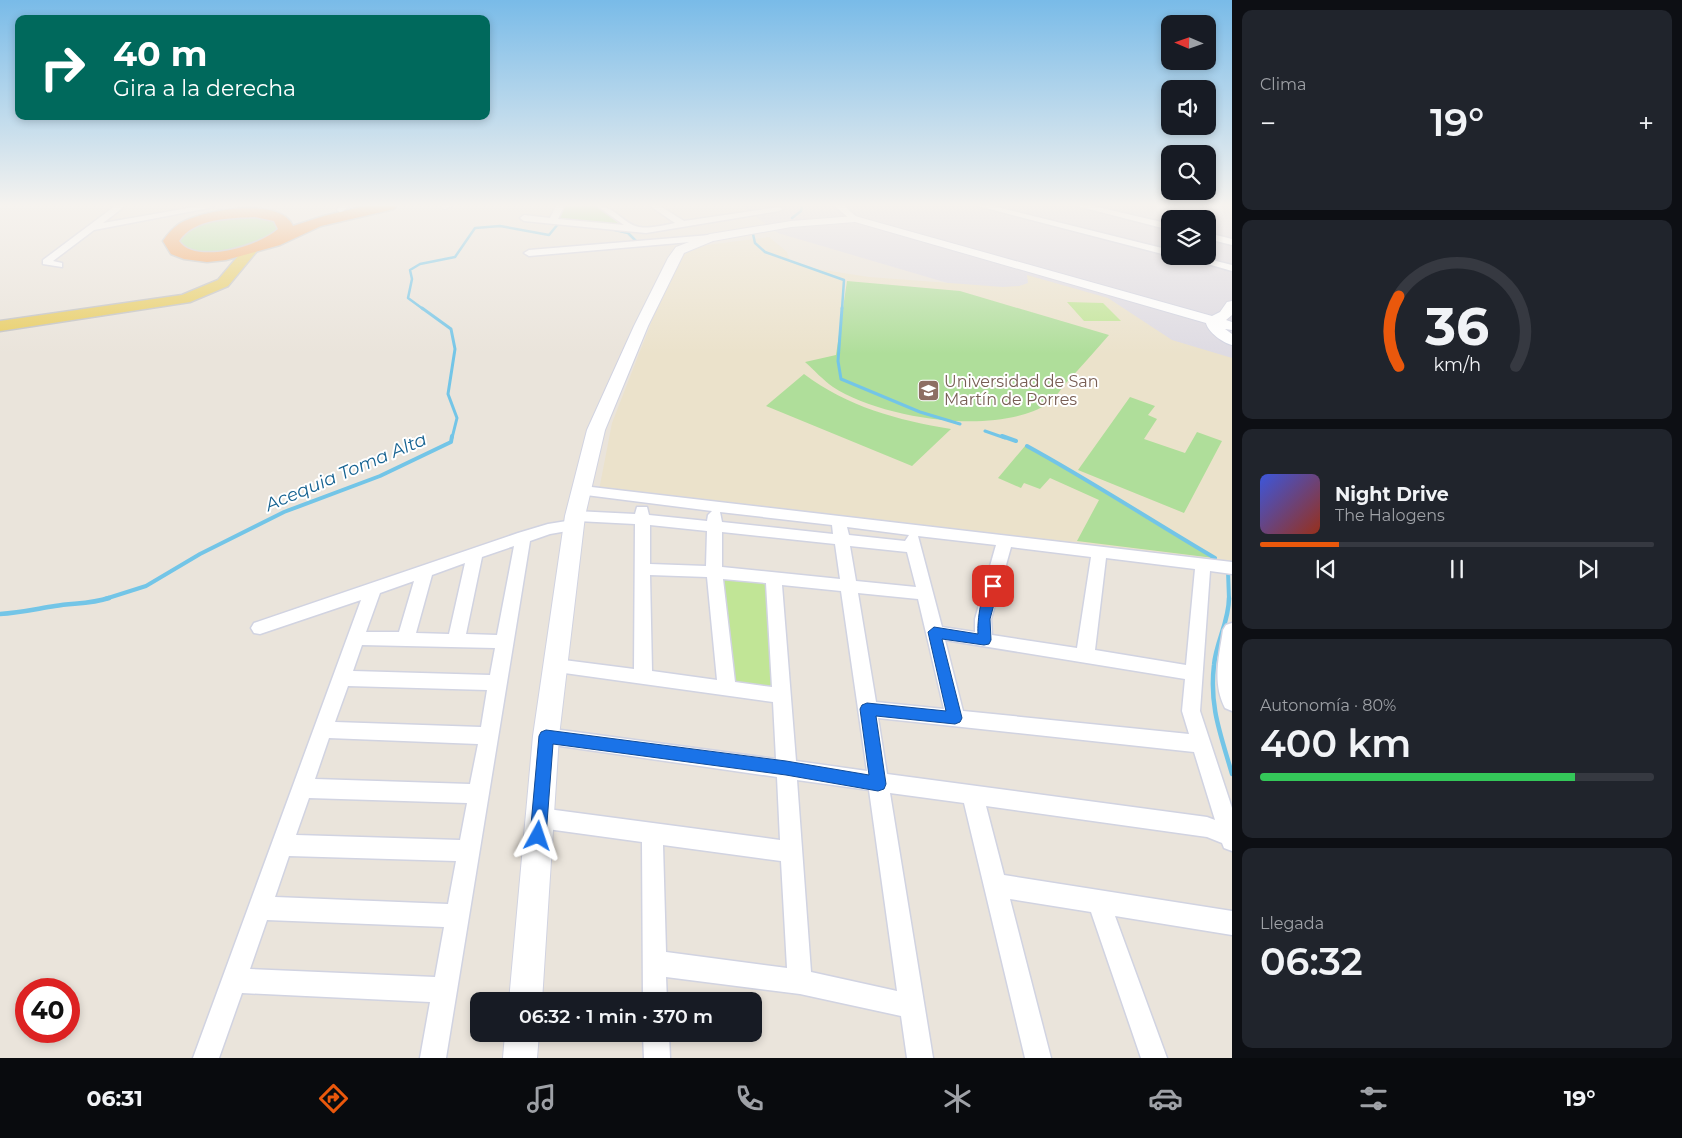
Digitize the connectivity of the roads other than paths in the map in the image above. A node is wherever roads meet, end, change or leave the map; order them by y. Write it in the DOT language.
graph roads {
  1 [pos="55,255"];
  2 [pos="199,255"];
  3 [pos="220,255"];
  4 [pos="246,255"];
  5 [pos="676,255"];
  6 [pos="983,255"];
  7 [pos="202,256"];
  8 [pos="1216,264"];
  9 [pos="59,265"];
  10 [pos="236,267"];
  11 [pos="1232,268"];
  12 [pos="1232,305"];
  13 [pos="1214,321"];
  14 [pos="0,326"];
  15 [pos="1231,336"];
  16 [pos="582,491"];
  17 [pos="644,499"];
  18 [pos="715,506"];
  19 [pos="641,518"];
  20 [pos="574,521"];
  21 [pos="714,526"];
  22 [pos="841,530"];
  23 [pos="910,530"];
  24 [pos="523,537"];
  25 [pos="1004,542"];
  26 [pos="914,548"];
  27 [pos="1099,553"];
  28 [pos="475,554"];
  29 [pos="1203,565"];
  30 [pos="1232,568"];
  31 [pos="644,569"];
  32 [pos="425,571"];
  33 [pos="714,572"];
  34 [pos="774,579"];
  35 [pos="849,587"];
  36 [pos="372,589"];
  37 [pos="925,594"];
  38 [pos="260,628"];
  39 [pos="1232,630"];
  40 [pos="934,632"];
  41 [pos="355,638"];
  42 [pos="406,640"];
  43 [pos="984,640"];
  44 [pos="456,641"];
  45 [pos="505,642"];
  46 [pos="1085,656"];
  47 [pos="556,666"];
  48 [pos="1193,673"];
  49 [pos="643,676"];
  50 [pos="341,678"];
  51 [pos="1229,681"];
  52 [pos="498,683"];
  53 [pos="727,688"];
  54 [pos="781,696"];
  55 [pos="1232,703"];
  56 [pos="867,709"];
  57 [pos="955,718"];
  58 [pos="322,730"];
  59 [pos="489,736"];
  60 [pos="546,736"];
  61 [pos="1200,744"];
  62 [pos="786,768"];
  63 [pos="878,784"];
  64 [pos="302,788"];
  65 [pos="479,794"];
  66 [pos="973,796"];
  67 [pos="540,818"];
  68 [pos="653,833"];
  69 [pos="1232,838"];
  70 [pos="282,845"];
  71 [pos="469,851"];
  72 [pos="792,852"];
  73 [pos="995,884"];
  74 [pos="1099,902"];
  75 [pos="259,908"];
  76 [pos="458,916"];
  77 [pos="1232,923"];
  78 [pos="654,963"];
  79 [pos="233,980"];
  80 [pos="800,982"];
  81 [pos="445,990"];
  82 [pos="525,992"];
  83 [pos="656,992"];
  84 [pos="911,1006"];
  85 [pos="521,1042"];
  86 [pos="656,1042"];
  87 [pos="206,1058"];
  88 [pos="433,1058"];
  89 [pos="520,1058"];
  90 [pos="657,1058"];
  91 [pos="920,1058"];
  92 [pos="1038,1058"];
  93 [pos="1154,1058"];
  1 -- 9 [label="street"];
  2 -- 7 [label="highway"];
  3 -- 7 [label="highway"];
  4 -- 10 [label="main road"];
  5 -- 16 [label="street"];
  6 -- 13 [label="street"];
  7 -- 10 [label="main road"];
  8 -- 11 [label="street"];
  10 -- 14 [label="main road"];
  12 -- 13 [label="street"];
  13 -- 15 [label="street"];
  16 -- 17 [label="street"];
  16 -- 20 [label="street"];
  17 -- 18 [label="street"];
  17 -- 19 [label="street"];
  18 -- 21 [label="street"];
  18 -- 22 [label="street"];
  19 -- 20 [label="street"];
  19 -- 21 [label="street"];
  19 -- 31 [label="street"];
  20 -- 24 [label="street"];
  20 -- 47 [label="street"];
  21 -- 22 [label="street"];
  21 -- 33 [label="street"];
  22 -- 23 [label="street"];
  22 -- 26 [label="street"];
  22 -- 35 [label="street"];
  23 -- 25 [label="street"];
  23 -- 26 [label="street"];
  24 -- 28 [label="street"];
  24 -- 45 [label="street"];
  25 -- 27 [label="street"];
  25 -- 43 [label="street"];
  26 -- 37 [label="street"];
  27 -- 29 [label="street"];
  27 -- 46 [label="street"];
  28 -- 32 [label="street"];
  28 -- 44 [label="street"];
  29 -- 30 [label="street"];
  29 -- 48 [label="street"];
  31 -- 33 [label="street"];
  31 -- 49 [label="street"];
  32 -- 36 [label="street"];
  32 -- 42 [label="street"];
  33 -- 34 [label="street"];
  33 -- 53 [label="street"];
  34 -- 35 [label="street"];
  34 -- 54 [label="street"];
  35 -- 37 [label="street"];
  35 -- 56 [label="street"];
  36 -- 38 [label="street"];
  36 -- 41 [label="street"];
  37 -- 40 [label="street"];
  39 -- 51 [label="street"];
  40 -- 43 [label="street"];
  40 -- 57 [label="street"];
  41 -- 42 [label="street"];
  41 -- 50 [label="street"];
  42 -- 44 [label="street"];
  43 -- 46 [label="street"];
  44 -- 45 [label="street"];
  45 -- 52 [label="street"];
  46 -- 48 [label="street"];
  47 -- 49 [label="street"];
  47 -- 60 [label="street"];
  48 -- 61 [label="street"];
  49 -- 53 [label="street"];
  50 -- 52 [label="street"];
  50 -- 58 [label="street"];
  51 -- 55 [label="street"];
  52 -- 59 [label="street"];
  53 -- 54 [label="street"];
  54 -- 62 [label="street"];
  56 -- 57 [label="street"];
  56 -- 63 [label="street"];
  57 -- 61 [label="street"];
  58 -- 59 [label="street"];
  58 -- 64 [label="street"];
  59 -- 65 [label="street"];
  60 -- 62 [label="street"];
  60 -- 67 [label="street"];
  61 -- 69 [label="street"];
  62 -- 63 [label="street"];
  62 -- 72 [label="street"];
  63 -- 66 [label="street"];
  63 -- 84 [label="street"];
  64 -- 65 [label="street"];
  64 -- 70 [label="street"];
  65 -- 71 [label="street"];
  66 -- 69 [label="street"];
  66 -- 73 [label="street"];
  67 -- 68 [label="street"];
  67 -- 82 [label="street"];
  68 -- 72 [label="street"];
  68 -- 78 [label="street"];
  70 -- 71 [label="street"];
  70 -- 75 [label="street"];
  71 -- 76 [label="street"];
  72 -- 80 [label="street"];
  73 -- 74 [label="street"];
  73 -- 92 [label="street"];
  74 -- 77 [label="street"];
  74 -- 93 [label="street"];
  75 -- 76 [label="street"];
  75 -- 79 [label="street"];
  76 -- 81 [label="street"];
  78 -- 80 [label="street"];
  78 -- 83 [label="street"];
  79 -- 81 [label="street"];
  79 -- 87 [label="street"];
  80 -- 84 [label="street"];
  81 -- 88 [label="street"];
  84 -- 91 [label="street"];
  85 -- 89 [label="street"];
  86 -- 90 [label="street"];
}
